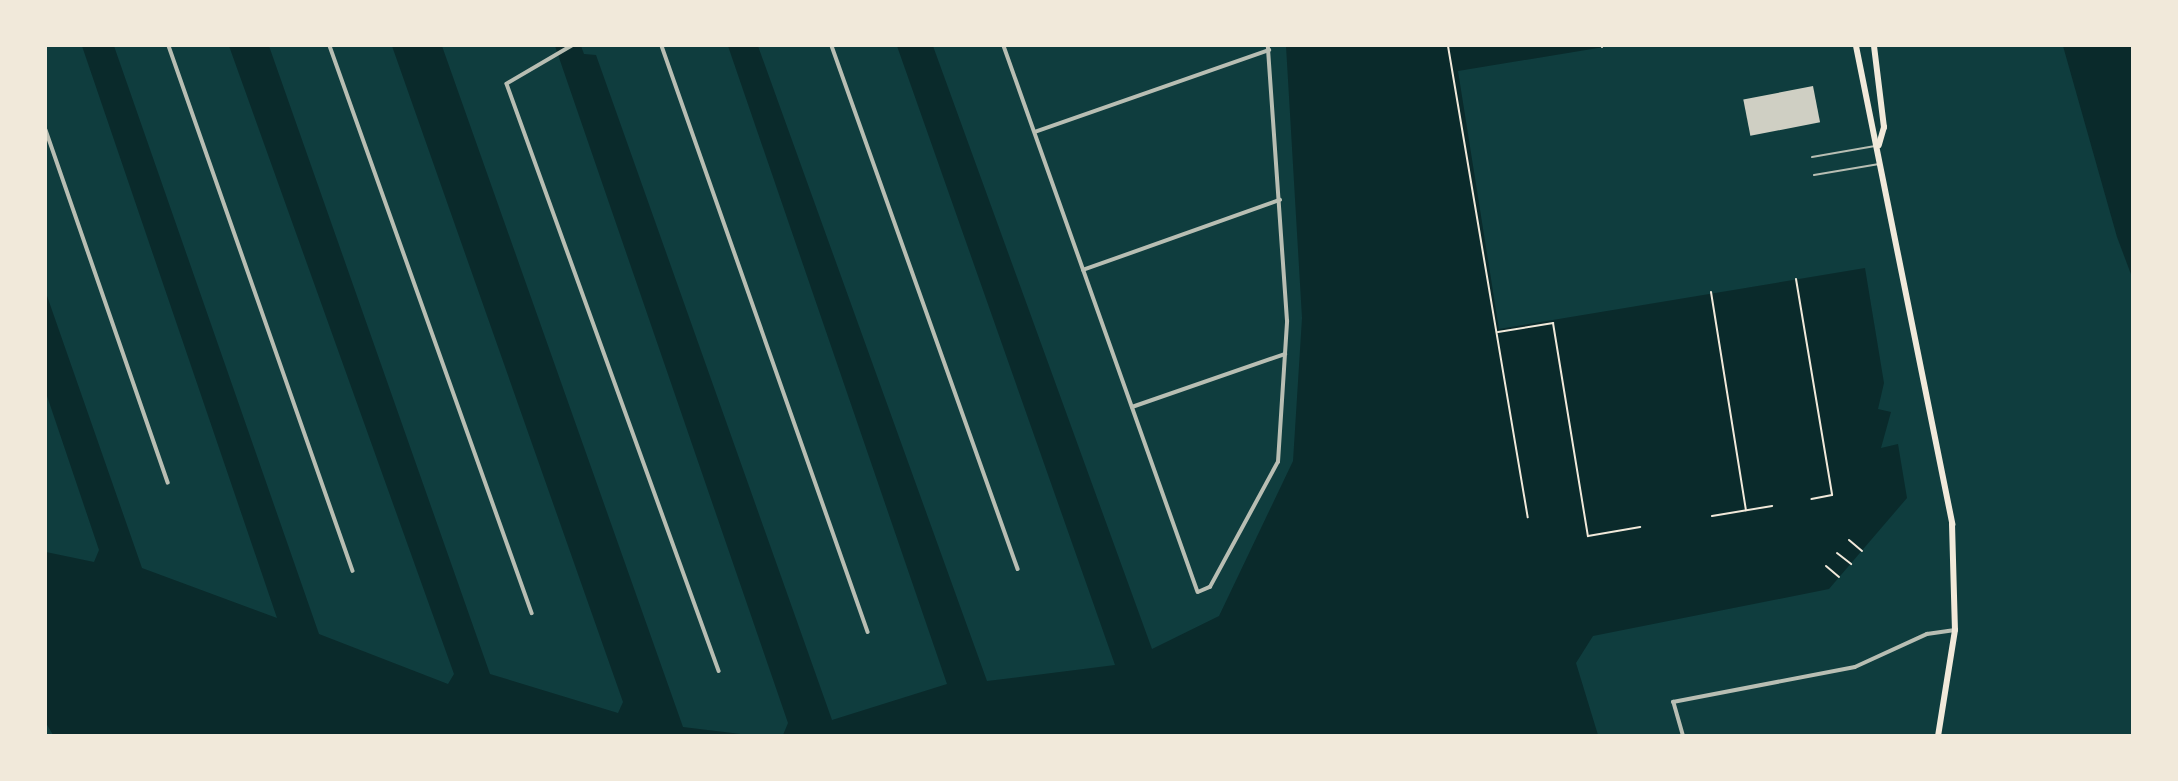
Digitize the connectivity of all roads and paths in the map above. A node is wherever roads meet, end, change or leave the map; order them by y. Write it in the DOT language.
graph roads {
  1 [pos="169,46"];
  2 [pos="330,46"];
  3 [pos="572,46"];
  4 [pos="662,46"];
  5 [pos="832,46"];
  6 [pos="1004,46"];
  7 [pos="1448,46"];
  8 [pos="1856,46"];
  9 [pos="1874,46"];
  10 [pos="1268,48"];
  11 [pos="1459,80"];
  12 [pos="1454,81"];
  13 [pos="46,130"];
  14 [pos="1035,132"];
  15 [pos="1879,145"];
  16 [pos="1812,157"];
  17 [pos="1882,163"];
  18 [pos="1814,174"];
  19 [pos="1280,200"];
  20 [pos="1083,270"];
  21 [pos="1796,279"];
  22 [pos="1711,292"];
  23 [pos="1497,332"];
  24 [pos="1285,354"];
  25 [pos="1132,407"];
  26 [pos="168,483"];
  27 [pos="1811,499"];
  28 [pos="1772,506"];
  29 [pos="1746,510"];
  30 [pos="1712,516"];
  31 [pos="1528,517"];
  32 [pos="1640,527"];
  33 [pos="1849,540"];
  34 [pos="1862,551"];
  35 [pos="1837,553"];
  36 [pos="1851,564"];
  37 [pos="1826,566"];
  38 [pos="1018,569"];
  39 [pos="354,571"];
  40 [pos="1839,577"];
  41 [pos="532,613"];
  42 [pos="1955,630"];
  43 [pos="868,632"];
  44 [pos="719,671"];
  45 [pos="1683,736"];
  46 [pos="1938,736"];
  1 -- 39 [label="street"];
  2 -- 41 [label="street"];
  3 -- 44 [label="street"];
  4 -- 43 [label="street"];
  5 -- 38 [label="street"];
  6 -- 14 [label="street"];
  7 -- 12 [label="path"];
  8 -- 15 [label="main road"];
  9 -- 15 [label="main road"];
  10 -- 14 [label="street"];
  10 -- 19 [label="street"];
  11 -- 12 [label="path"];
  12 -- 23 [label="path"];
  13 -- 26 [label="street"];
  14 -- 20 [label="street"];
  15 -- 16 [label="lane"];
  15 -- 17 [label="main road"];
  17 -- 18 [label="lane"];
  17 -- 42 [label="main road"];
  19 -- 20 [label="street"];
  19 -- 24 [label="street"];
  20 -- 25 [label="street"];
  21 -- 27 [label="path"];
  22 -- 29 [label="path"];
  23 -- 31 [label="path"];
  23 -- 32 [label="path"];
  24 -- 25 [label="street"];
  24 -- 25 [label="street"];
  28 -- 29 [label="path"];
  29 -- 30 [label="path"];
  33 -- 34 [label="path"];
  35 -- 36 [label="path"];
  37 -- 40 [label="path"];
  42 -- 45 [label="street"];
  42 -- 46 [label="main road"];
}
